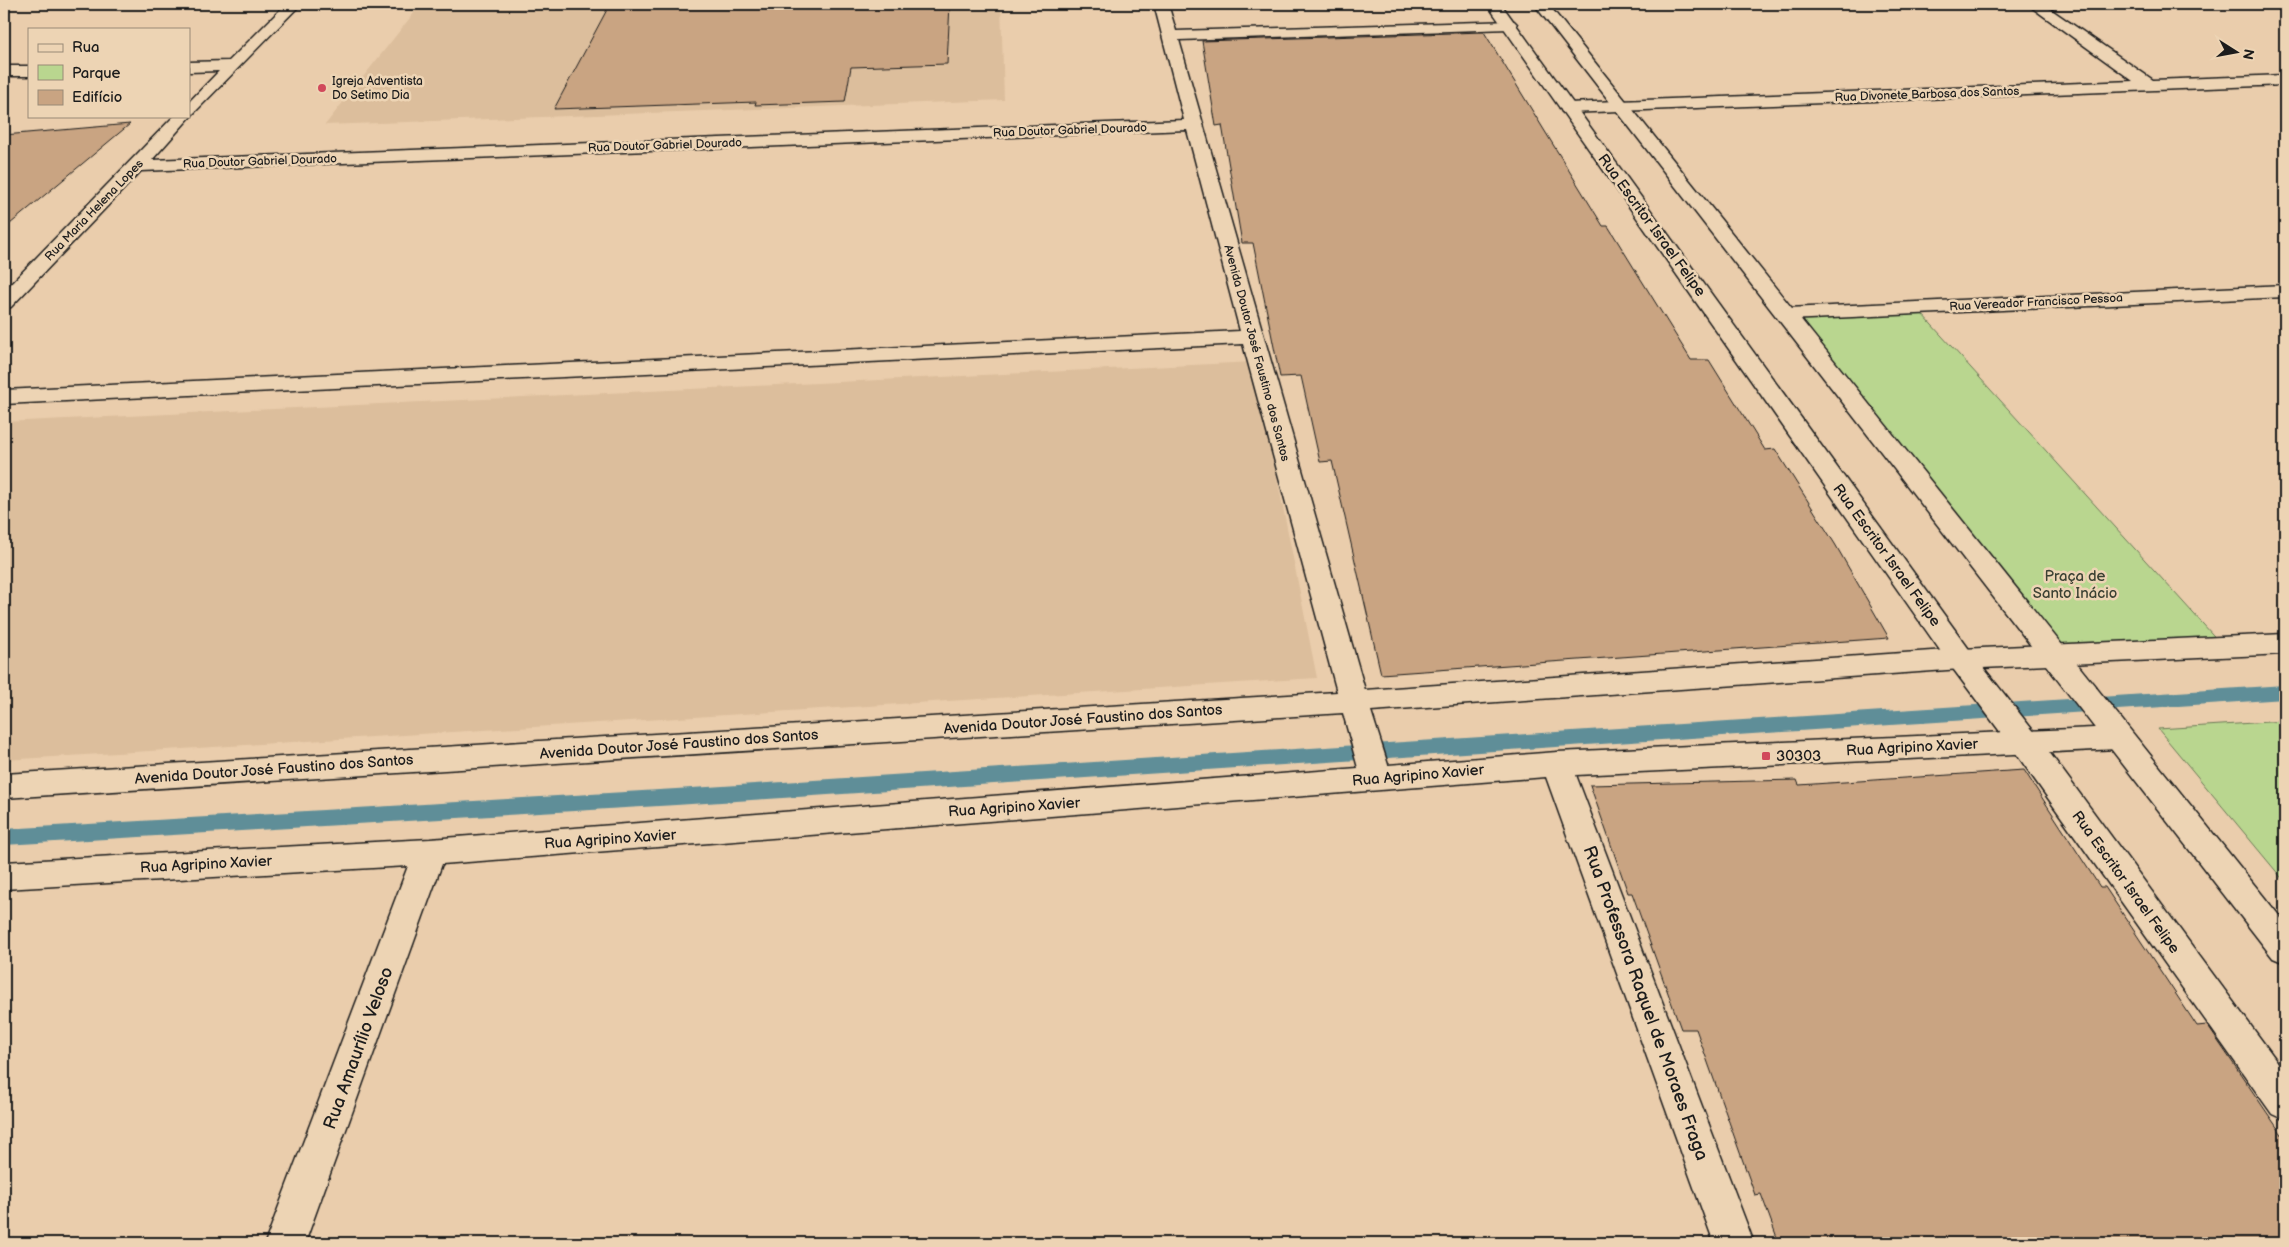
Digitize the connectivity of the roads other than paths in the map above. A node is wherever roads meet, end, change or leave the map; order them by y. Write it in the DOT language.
graph roads {
  1 [pos="294,4"];
  2 [pos="1161,4"];
  3 [pos="1494,4"];
  4 [pos="1541,4"];
  5 [pos="2034,4"];
  6 [pos="1509,24"];
  7 [pos="1169,36"];
  8 [pos="233,66"];
  9 [pos="190,67"];
  10 [pos="4,71"];
  11 [pos="28,71"];
  12 [pos="2285,80"];
  13 [pos="2148,84"];
  14 [pos="1622,106"];
  15 [pos="1568,108"];
  16 [pos="190,110"];
  17 [pos="182,118"];
  18 [pos="1194,125"];
  19 [pos="136,166"];
  20 [pos="2285,291"];
  21 [pos="4,303"];
  22 [pos="1788,314"];
  23 [pos="1252,337"];
  24 [pos="4,396"];
  25 [pos="2285,644"];
  26 [pos="2054,656"];
  27 [pos="1962,659"];
  28 [pos="1356,709"];
  29 [pos="2118,738"];
  30 [pos="2024,741"];
  31 [pos="1557,764"];
  32 [pos="1374,770"];
  33 [pos="4,786"];
  34 [pos="430,852"];
  35 [pos="4,875"];
  36 [pos="2285,948"];
  37 [pos="2285,1102"];
  38 [pos="285,1243"];
  39 [pos="1734,1243"];
  1 -- 8 [label="street"];
  2 -- 7 [label="street, Avenida Doutor José Faustino dos Santos"];
  3 -- 6 [label="street, Rua Escritor Israel Felipe"];
  4 -- 14 [label="street"];
  5 -- 13 [label="street"];
  6 -- 7 [label="street"];
  6 -- 15 [label="street, Rua Escritor Israel Felipe"];
  7 -- 18 [label="street, Avenida Doutor José Faustino dos Santos"];
  8 -- 9 [label="street"];
  8 -- 16 [label="street"];
  10 -- 11 [label="street"];
  12 -- 13 [label="street, Rua Divonete Barbosa dos Santos"];
  13 -- 14 [label="street, Rua Divonete Barbosa dos Santos"];
  14 -- 15 [label="street, Rua Divonete Barbosa dos Santos"];
  14 -- 22 [label="street"];
  15 -- 27 [label="street, Rua Escritor Israel Felipe"];
  17 -- 19 [label="street, Rua Maria Helena Lopes"];
  18 -- 19 [label="street, Rua Doutor Gabriel Dourado"];
  18 -- 23 [label="street, Avenida Doutor José Faustino dos Santos"];
  19 -- 21 [label="street, Rua Maria Helena Lopes"];
  20 -- 22 [label="street, Rua Vereador Francisco Pessoa"];
  22 -- 26 [label="street"];
  23 -- 24 [label="street"];
  23 -- 28 [label="street, Avenida Doutor José Faustino dos Santos"];
  25 -- 26 [label="street"];
  26 -- 27 [label="street"];
  26 -- 29 [label="street"];
  27 -- 28 [label="street"];
  27 -- 30 [label="street, Rua Escritor Israel Felipe"];
  28 -- 32 [label="street, Avenida Doutor José Faustino dos Santos"];
  28 -- 33 [label="street, Avenida Doutor José Faustino dos Santos"];
  29 -- 30 [label="street, Rua Agripino Xavier"];
  29 -- 36 [label="street"];
  30 -- 31 [label="street, Rua Agripino Xavier"];
  30 -- 37 [label="street, Rua Escritor Israel Felipe"];
  31 -- 32 [label="street, Rua Agripino Xavier"];
  31 -- 39 [label="street, Rua Professora Raquel de Moraes Fraga"];
  32 -- 34 [label="street, Rua Agripino Xavier"];
  34 -- 35 [label="street, Rua Agripino Xavier"];
  34 -- 38 [label="street, Rua Amaurílio Veloso"];
}
